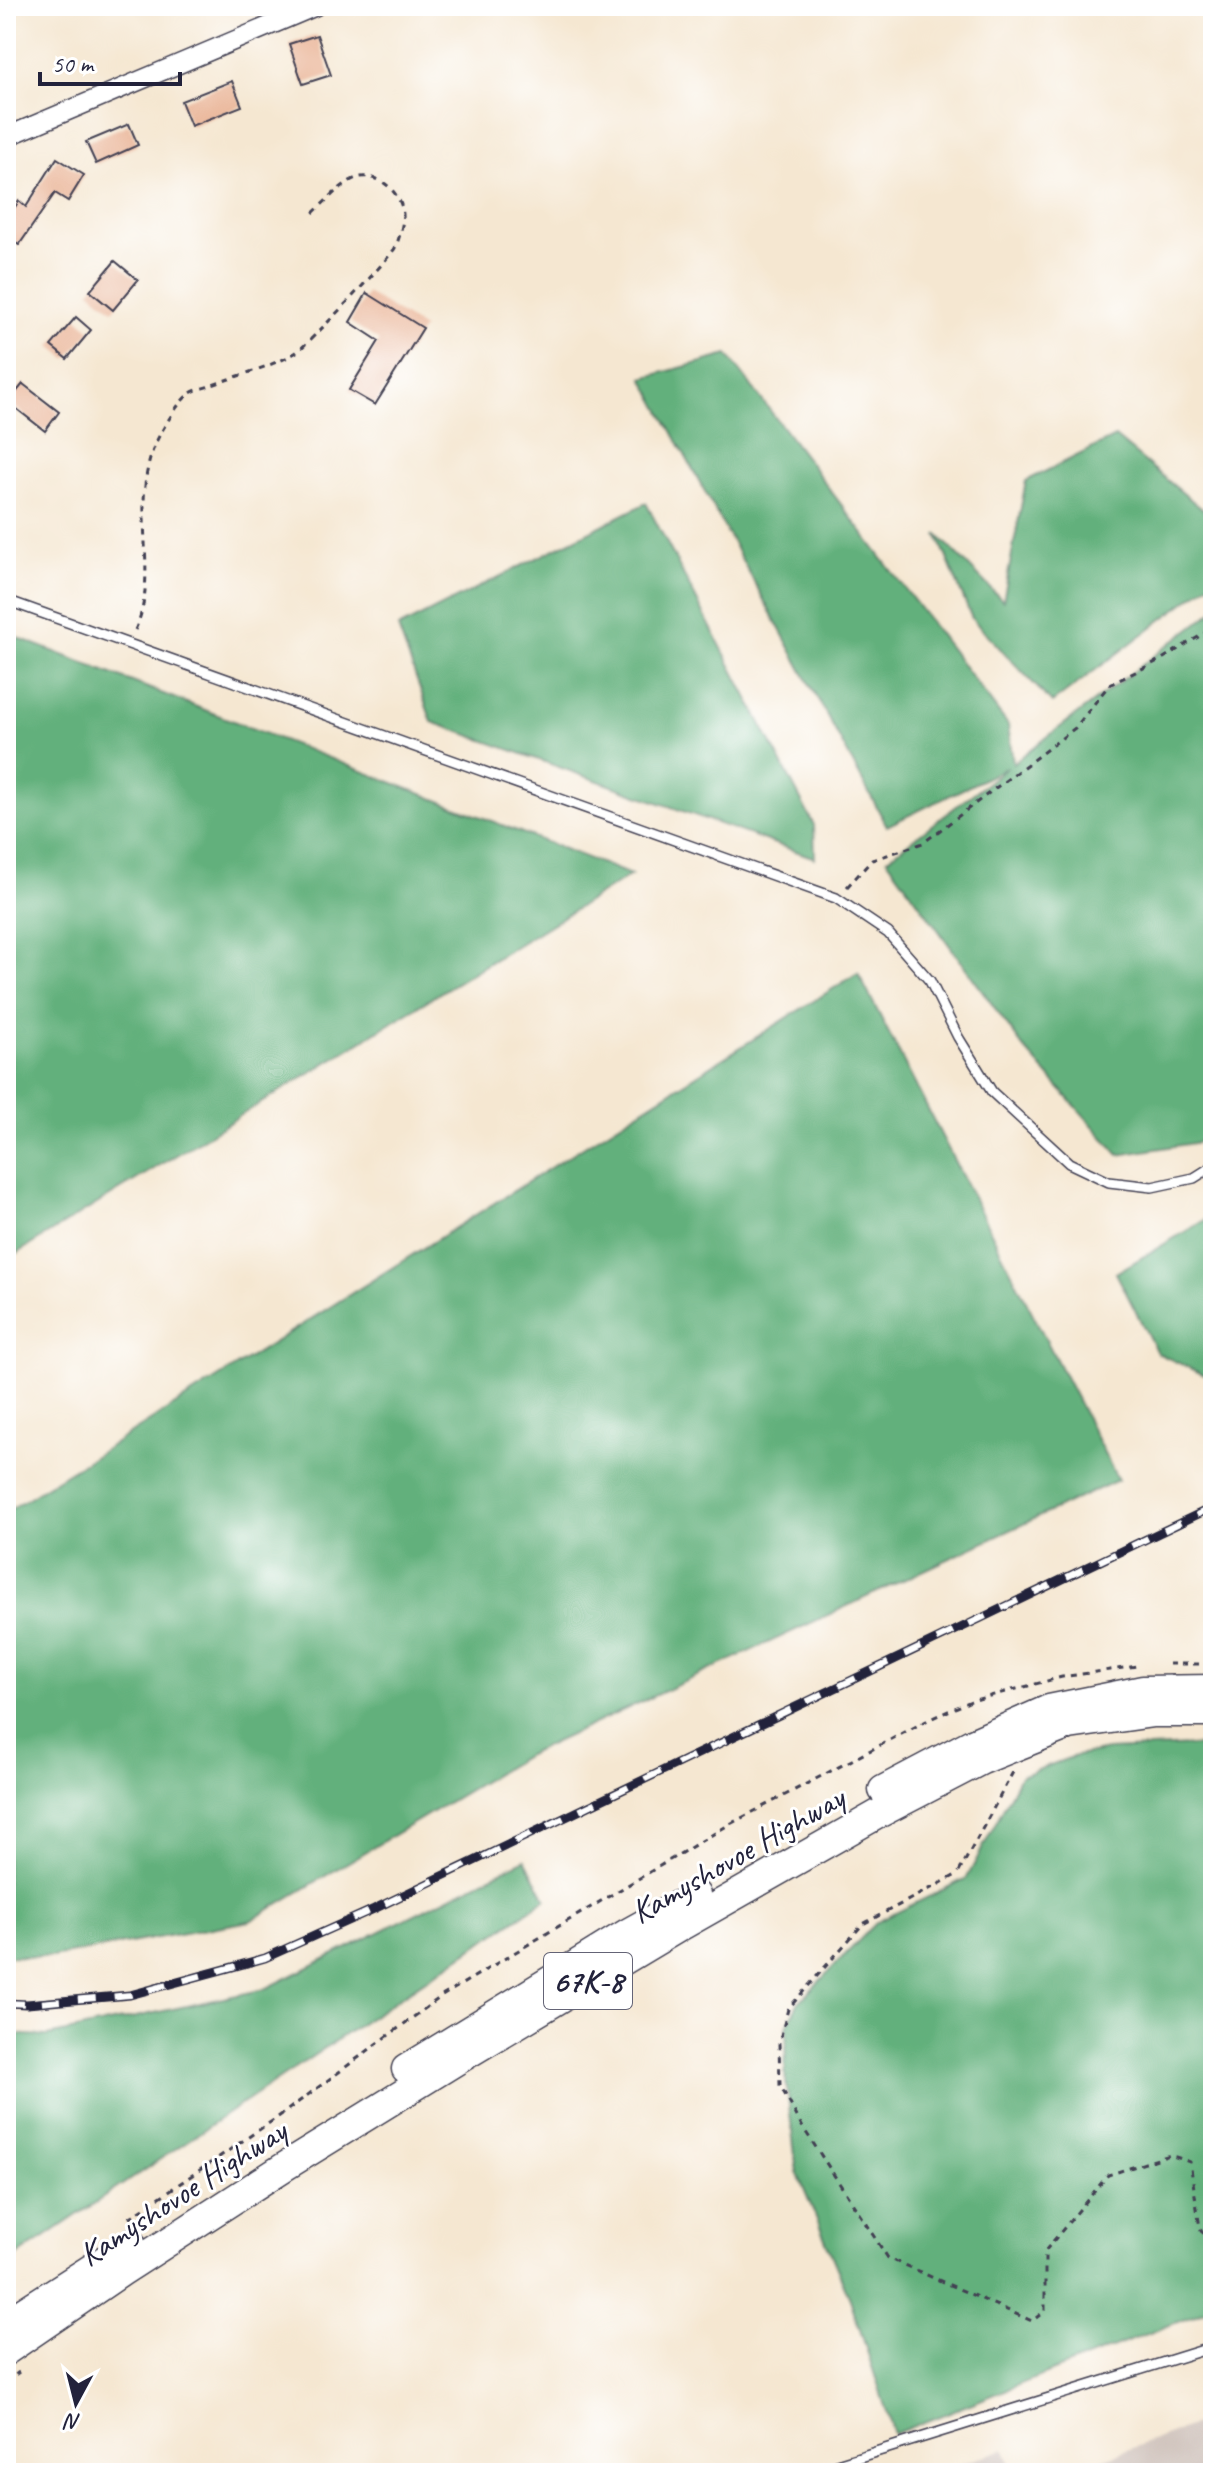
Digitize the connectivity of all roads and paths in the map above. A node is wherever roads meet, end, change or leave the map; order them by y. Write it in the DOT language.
graph roads {
  1 [pos="316,6"];
  2 [pos="6,137"];
  3 [pos="313,213"];
  4 [pos="6,600"];
  5 [pos="1213,628"];
  6 [pos="128,644"];
  7 [pos="836,898"];
  8 [pos="1213,1166"];
  9 [pos="1213,1689"];
  10 [pos="1213,1713"];
  11 [pos="1015,1768"];
  12 [pos="1213,2249"];
  13 [pos="6,2323"];
  14 [pos="1213,2347"];
  15 [pos="6,2351"];
  16 [pos="808,2473"];
  1 -- 2 [label="street"];
  3 -- 6 [label="path"];
  4 -- 6 [label="lane"];
  5 -- 7 [label="path"];
  6 -- 7 [label="lane"];
  7 -- 8 [label="lane"];
  9 -- 13 [label="main road, Kamyshovoe Highway / 67К-8"];
  10 -- 15 [label="main road, Kamyshovoe Highway / 67К-8"];
  11 -- 12 [label="path"];
  14 -- 16 [label="lane"];
}
